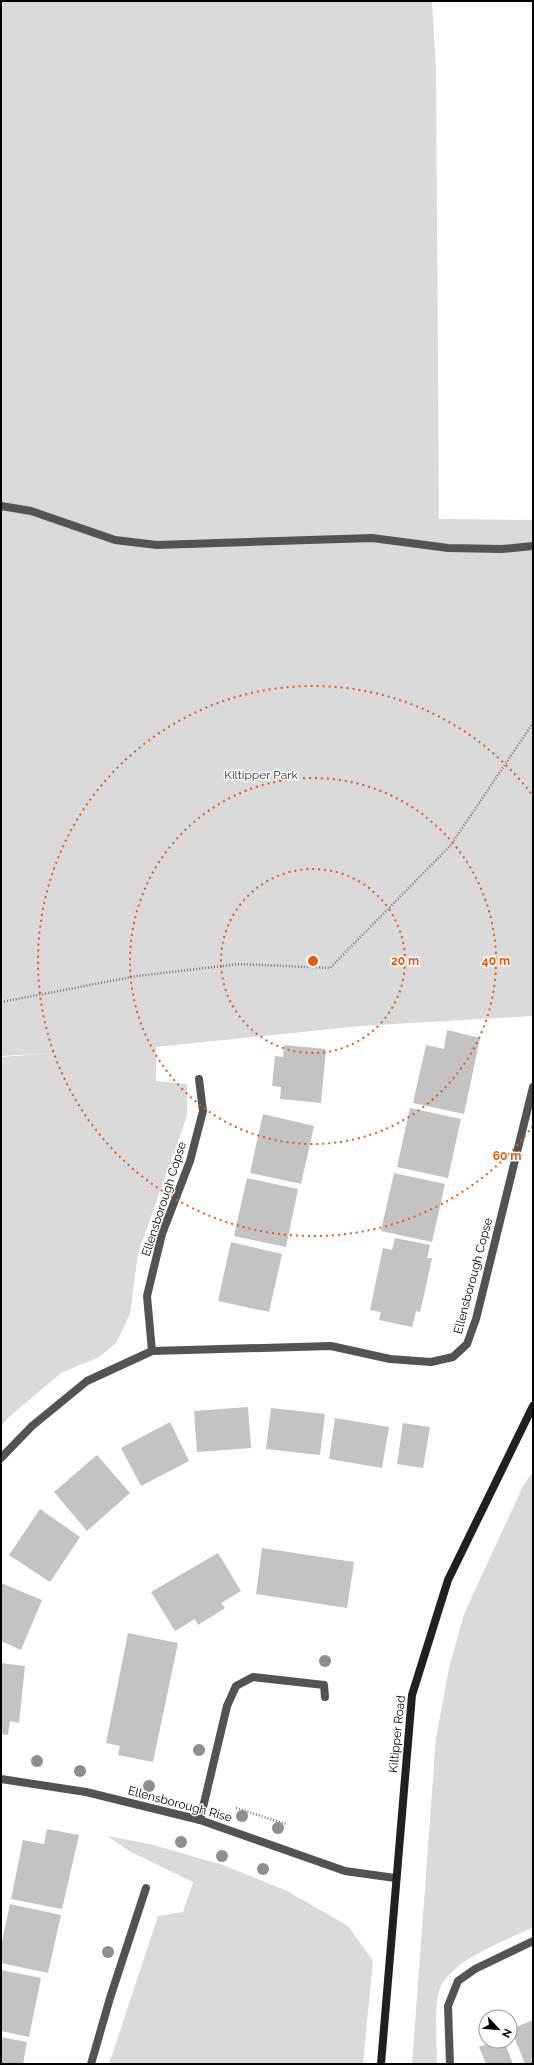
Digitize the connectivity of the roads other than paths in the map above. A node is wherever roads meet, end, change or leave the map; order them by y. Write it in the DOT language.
graph roads {
  1 [pos="1,506"];
  2 [pos="533,546"];
  3 [pos="199,1079"];
  4 [pos="533,1087"];
  5 [pos="152,1351"];
  6 [pos="533,1406"];
  7 [pos="530,1419"];
  8 [pos="1,1458"];
  9 [pos="325,1697"];
  10 [pos="1,1779"];
  11 [pos="200,1820"];
  12 [pos="395,1878"];
  13 [pos="146,1888"];
  14 [pos="533,1940"];
  15 [pos="91,2064"];
  16 [pos="381,2064"];
  17 [pos="450,2064"];
  1 -- 2 [label="street"];
  3 -- 5 [label="street, Ellensborough Copse"];
  4 -- 5 [label="street, Ellensborough Copse"];
  5 -- 8 [label="street, Ellensborough Copse"];
  6 -- 7 [label="street, Kiltipper Road"];
  7 -- 12 [label="street, Kiltipper Road"];
  9 -- 11 [label="street"];
  10 -- 11 [label="street, Ellensborough Rise"];
  11 -- 12 [label="street, Ellensborough Rise"];
  12 -- 16 [label="street, Kiltipper Road"];
  13 -- 15 [label="street"];
  14 -- 17 [label="street"];
}
